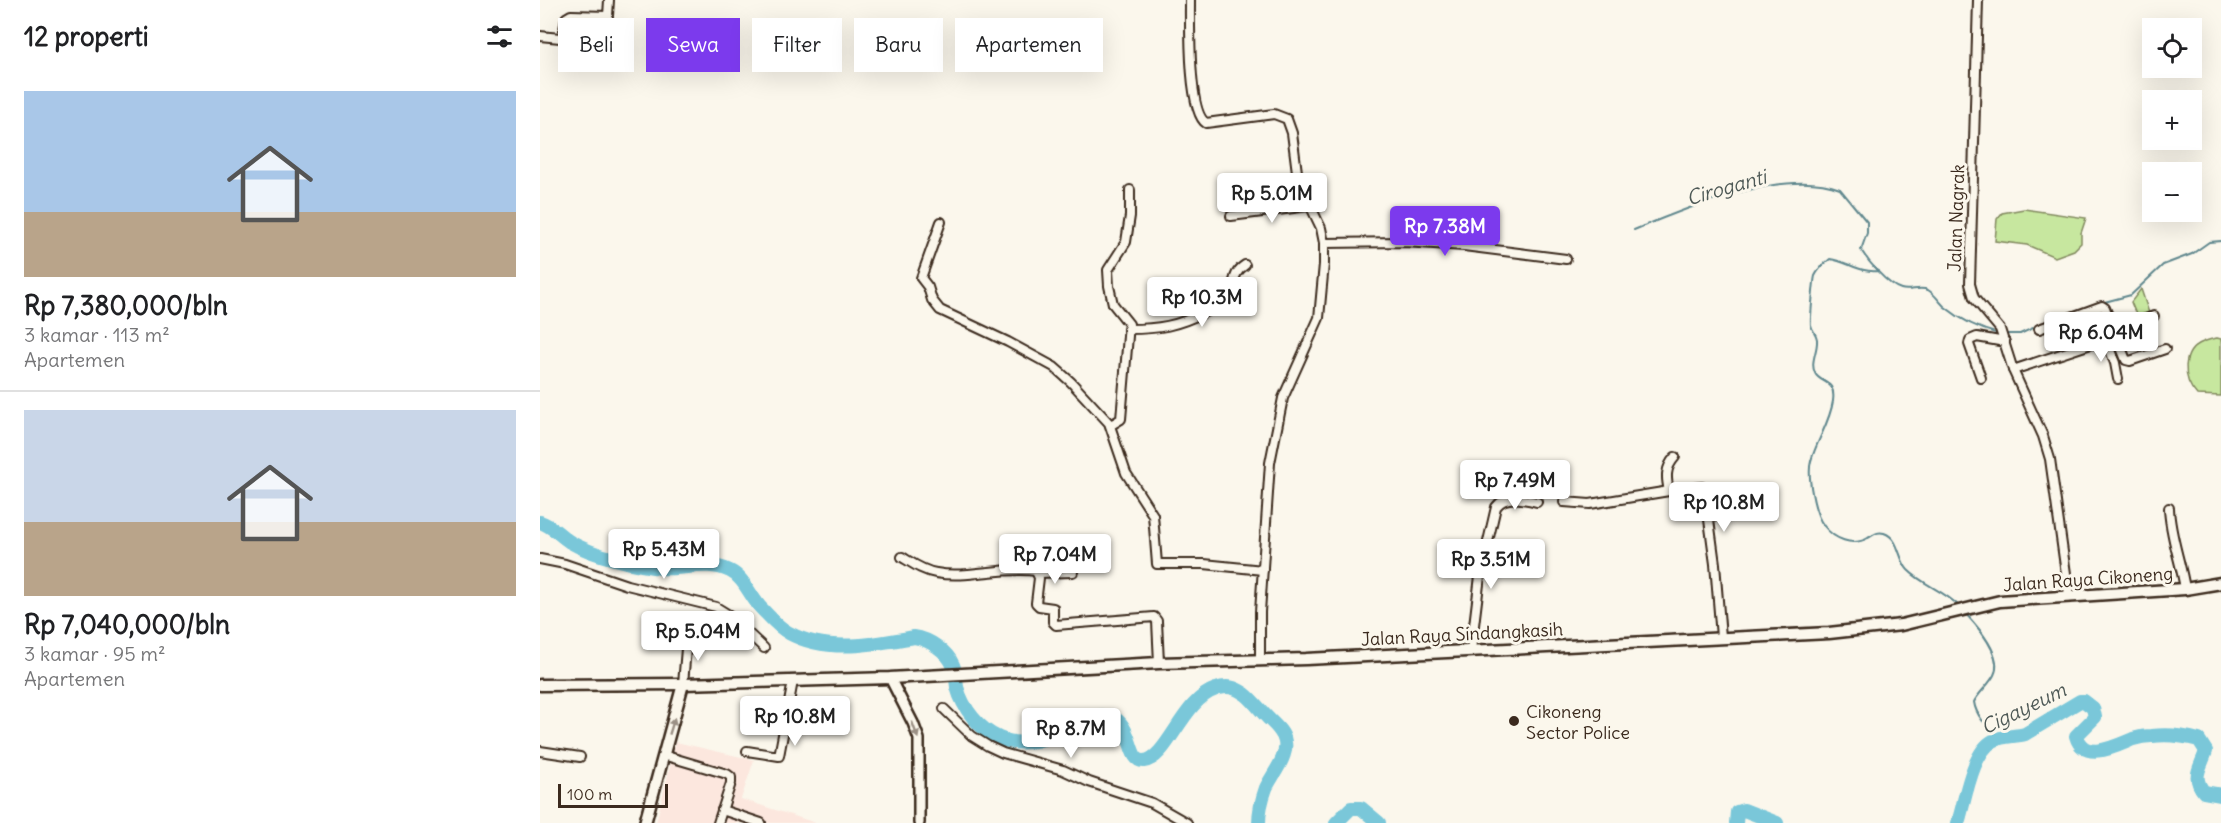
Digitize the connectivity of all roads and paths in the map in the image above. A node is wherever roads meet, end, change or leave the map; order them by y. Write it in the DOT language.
graph roads {
  1 [pos="609,0"];
  2 [pos="1190,0"];
  3 [pos="1978,0"];
  4 [pos="540,36"];
  5 [pos="1130,190"];
  6 [pos="1309,206"];
  7 [pos="1231,216"];
  8 [pos="941,222"];
  9 [pos="1324,243"];
  10 [pos="1566,259"];
  11 [pos="1245,265"];
  12 [pos="2154,316"];
  13 [pos="1128,329"];
  14 [pos="2039,329"];
  15 [pos="2114,334"];
  16 [pos="2106,340"];
  17 [pos="2005,342"];
  18 [pos="2165,349"];
  19 [pos="2124,359"];
  20 [pos="2115,363"];
  21 [pos="2013,370"];
  22 [pos="1981,378"];
  23 [pos="2118,379"];
  24 [pos="1111,425"];
  25 [pos="1675,457"];
  26 [pos="1669,492"];
  27 [pos="1538,502"];
  28 [pos="1564,502"];
  29 [pos="2169,508"];
  30 [pos="902,557"];
  31 [pos="540,559"];
  32 [pos="1263,570"];
  33 [pos="1072,572"];
  34 [pos="1037,573"];
  35 [pos="2221,583"];
  36 [pos="2186,589"];
  37 [pos="2069,595"];
  38 [pos="1958,610"];
  39 [pos="687,637"];
  40 [pos="1721,637"];
  41 [pos="764,648"];
  42 [pos="1470,650"];
  43 [pos="1260,659"];
  44 [pos="1159,663"];
  45 [pos="890,678"];
  46 [pos="793,681"];
  47 [pos="683,684"];
  48 [pos="540,686"];
  49 [pos="944,709"];
  50 [pos="540,751"];
  51 [pos="747,751"];
  52 [pos="663,754"];
  53 [pos="580,757"];
  54 [pos="722,810"];
  55 [pos="645,823"];
  56 [pos="718,823"];
  57 [pos="761,823"];
  58 [pos="919,823"];
  59 [pos="1187,823"];
  1 -- 4 [label="street"];
  2 -- 6 [label="street"];
  3 -- 17 [label="street, Jalan Nagrak"];
  5 -- 13 [label="street"];
  6 -- 7 [label="street"];
  6 -- 9 [label="street"];
  8 -- 24 [label="street"];
  9 -- 10 [label="street"];
  9 -- 32 [label="street"];
  11 -- 13 [label="street"];
  12 -- 15 [label="street"];
  13 -- 24 [label="street"];
  14 -- 15 [label="street"];
  15 -- 16 [label="street"];
  15 -- 19 [label="street"];
  16 -- 20 [label="street"];
  16 -- 21 [label="street"];
  17 -- 21 [label="street, Jalan Nagrak"];
  17 -- 22 [label="street"];
  18 -- 19 [label="street"];
  19 -- 20 [label="street"];
  20 -- 23 [label="street"];
  21 -- 37 [label="street, Jalan Nagrak"];
  24 -- 32 [label="street"];
  25 -- 26 [label="street"];
  26 -- 28 [label="street"];
  26 -- 40 [label="street"];
  27 -- 42 [label="street"];
  29 -- 36 [label="street"];
  30 -- 34 [label="street"];
  31 -- 41 [label="street"];
  32 -- 43 [label="street"];
  33 -- 34 [label="street"];
  34 -- 44 [label="street"];
  35 -- 36 [label="highway, Jalan Raya Cikoneng"];
  36 -- 37 [label="highway, Jalan Raya Cikoneng"];
  37 -- 38 [label="highway, Jalan Raya Cikoneng"];
  38 -- 40 [label="highway, Jalan Raya Sindangkasih"];
  39 -- 47 [label="street"];
  40 -- 42 [label="highway, Jalan Raya Sindangkasih"];
  42 -- 43 [label="highway, Jalan Raya Sindangkasih"];
  43 -- 44 [label="highway, Jalan Raya Sindangkasih"];
  44 -- 45 [label="highway, Jalan Raya Sindangkasih"];
  45 -- 46 [label="highway"];
  45 -- 58 [label="main road, one-way"];
  46 -- 47 [label="highway"];
  46 -- 51 [label="street"];
  47 -- 48 [label="highway"];
  52 -- 47 [label="highway, one-way"];
  49 -- 59 [label="street"];
  50 -- 53 [label="street"];
  52 -- 54 [label="street"];
  52 -- 55 [label="highway"];
  54 -- 56 [label="street"];
  54 -- 57 [label="street"];
}
